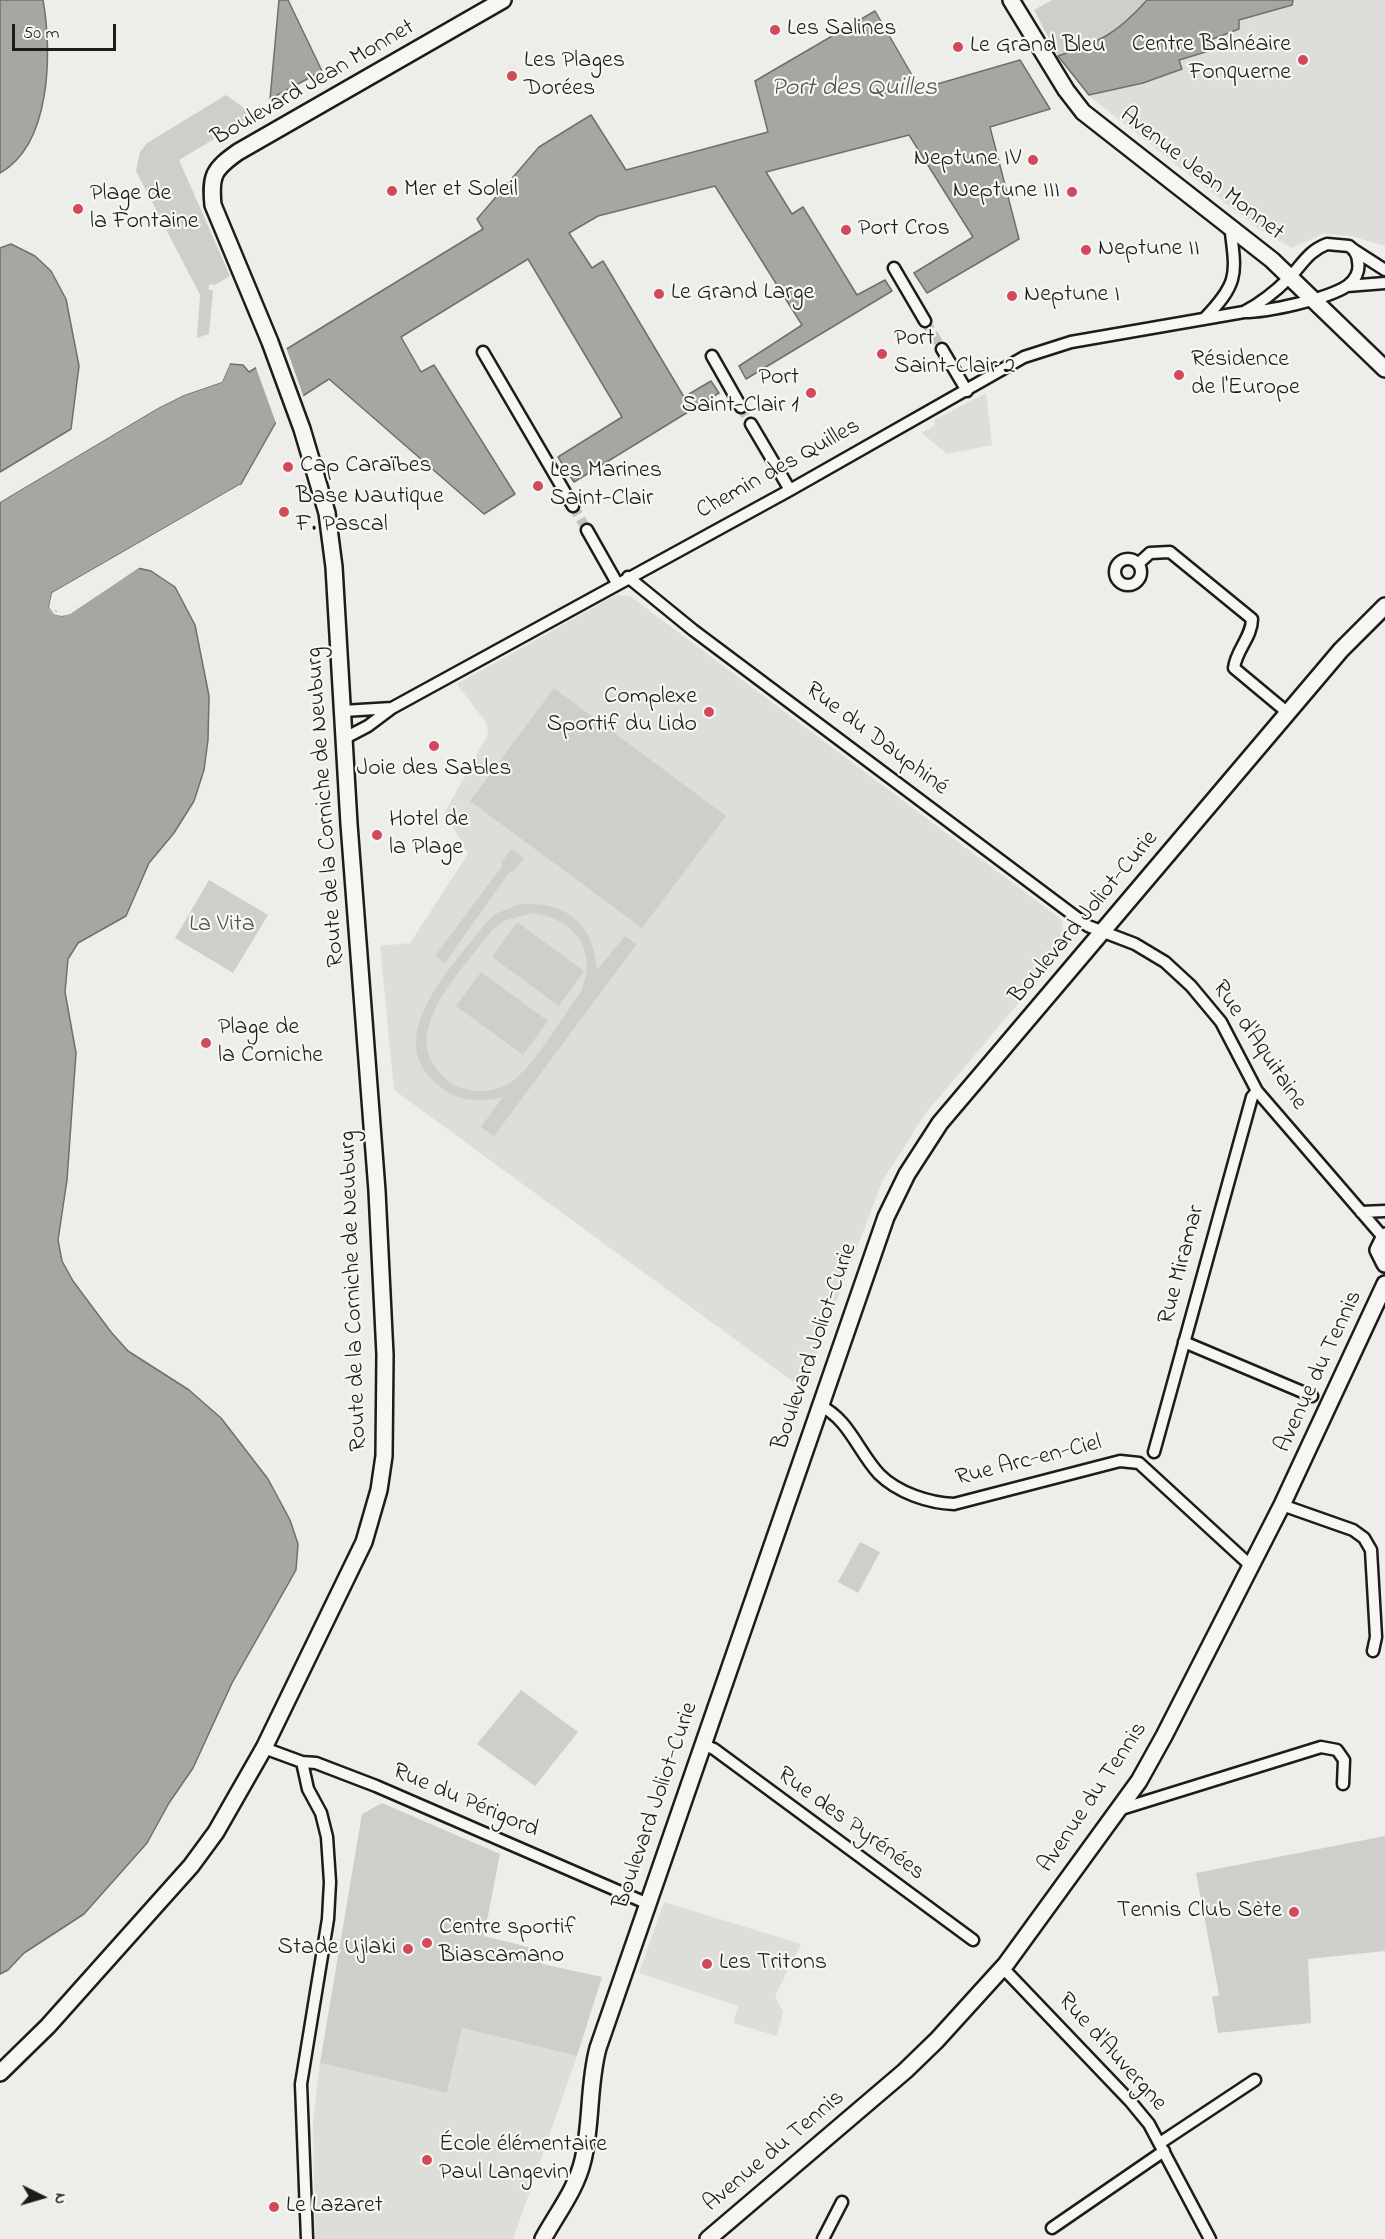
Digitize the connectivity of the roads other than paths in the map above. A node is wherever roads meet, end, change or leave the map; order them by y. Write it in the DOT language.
graph roads {
  1 [pos="503,0"];
  2 [pos="1011,0"];
  3 [pos="1230,225"];
  4 [pos="1354,250"];
  5 [pos="894,268"];
  6 [pos="1385,270"];
  7 [pos="1291,277"];
  8 [pos="1385,283"];
  9 [pos="1347,286"];
  10 [pos="1313,298"];
  11 [pos="1244,312"];
  12 [pos="1204,319"];
  13 [pos="925,321"];
  14 [pos="270,342"];
  15 [pos="942,349"];
  16 [pos="483,352"];
  17 [pos="712,356"];
  18 [pos="1385,369"];
  19 [pos="967,391"];
  20 [pos="741,407"];
  21 [pos="751,424"];
  22 [pos="790,490"];
  23 [pos="573,506"];
  24 [pos="587,531"];
  25 [pos="1138,564"];
  26 [pos="628,577"];
  27 [pos="617,583"];
  28 [pos="1385,606"];
  29 [pos="392,708"];
  30 [pos="343,711"];
  31 [pos="1288,712"];
  32 [pos="345,738"];
  33 [pos="1101,933"];
  34 [pos="1257,1091"];
  35 [pos="1385,1211"];
  36 [pos="1361,1212"];
  37 [pos="1384,1237"];
  38 [pos="1385,1264"];
  39 [pos="1385,1284"];
  40 [pos="1184,1341"];
  41 [pos="1312,1396"];
  42 [pos="819,1405"];
  43 [pos="1154,1452"];
  44 [pos="1282,1505"];
  45 [pos="1251,1566"];
  46 [pos="1373,1651"];
  47 [pos="702,1744"];
  48 [pos="264,1749"];
  49 [pos="302,1762"];
  50 [pos="1343,1784"];
  51 [pos="1118,1810"];
  52 [pos="646,1903"];
  53 [pos="973,1940"];
  54 [pos="1002,1967"];
  55 [pos="0,2073"];
  56 [pos="1255,2080"];
  57 [pos="1162,2147"];
  58 [pos="842,2202"];
  59 [pos="1052,2228"];
  60 [pos="307,2239"];
  61 [pos="543,2239"];
  62 [pos="708,2239"];
  63 [pos="823,2239"];
  64 [pos="1210,2239"];
  1 -- 14 [label="street, Boulevard Jean Monnet"];
  2 -- 3 [label="street, Avenue Jean Monnet"];
  3 -- 7 [label="street, Avenue Jean Monnet"];
  3 -- 12 [label="street"];
  4 -- 6 [label="street"];
  4 -- 7 [label="street"];
  4 -- 9 [label="street"];
  5 -- 13 [label="street"];
  7 -- 10 [label="street, Avenue Jean Monnet"];
  7 -- 11 [label="street, Chemin des Quilles"];
  8 -- 9 [label="street"];
  9 -- 10 [label="street"];
  10 -- 11 [label="street, Chemin des Quilles"];
  10 -- 18 [label="street, Avenue Jean Monnet"];
  11 -- 12 [label="street, Chemin des Quilles"];
  12 -- 19 [label="street, Chemin des Quilles"];
  14 -- 30 [label="street, Route de la Corniche de Neuburg"];
  15 -- 19 [label="street"];
  16 -- 23 [label="street"];
  17 -- 20 [label="street"];
  19 -- 22 [label="street, Chemin des Quilles"];
  21 -- 22 [label="street"];
  22 -- 26 [label="street, Chemin des Quilles"];
  24 -- 27 [label="street"];
  25 -- 31 [label="street"];
  26 -- 27 [label="street, Chemin des Quilles"];
  26 -- 33 [label="street, Rue du Dauphiné"];
  27 -- 29 [label="street, Chemin des Quilles"];
  28 -- 31 [label="street, Boulevard Joliot-Curie"];
  29 -- 30 [label="street, Chemin des Quilles"];
  29 -- 32 [label="street, Chemin des Quilles"];
  30 -- 32 [label="street, Route de la Corniche de Neuburg"];
  31 -- 33 [label="street, Boulevard Joliot-Curie"];
  32 -- 48 [label="street, Route de la Corniche de Neuburg"];
  33 -- 34 [label="street, Rue d'Aquitaine"];
  33 -- 42 [label="street, Boulevard Joliot-Curie"];
  34 -- 36 [label="street, Rue d'Aquitaine"];
  34 -- 40 [label="street, Rue Miramar"];
  35 -- 36 [label="street"];
  36 -- 37 [label="street, Rue d'Aquitaine"];
  37 -- 38 [label="street"];
  39 -- 44 [label="street, Avenue du Tennis"];
  40 -- 41 [label="street"];
  40 -- 43 [label="street, Rue Miramar"];
  42 -- 45 [label="street, Rue Arc-en-Ciel"];
  42 -- 47 [label="street, Boulevard Joliot-Curie"];
  44 -- 45 [label="street, Avenue du Tennis"];
  44 -- 46 [label="street"];
  45 -- 51 [label="street, Avenue du Tennis"];
  47 -- 52 [label="street, Boulevard Joliot-Curie"];
  47 -- 53 [label="street, Rue des Pyrénées"];
  48 -- 49 [label="street, Rue du Périgord"];
  48 -- 55 [label="street, Route de la Corniche de Neuburg"];
  49 -- 52 [label="street, Rue du Périgord"];
  49 -- 60 [label="street"];
  50 -- 51 [label="street"];
  51 -- 54 [label="street, Avenue du Tennis"];
  52 -- 61 [label="street, Boulevard Joliot-Curie"];
  54 -- 57 [label="street, Rue d'Auvergne"];
  54 -- 62 [label="street, Avenue du Tennis"];
  56 -- 57 [label="street"];
  57 -- 59 [label="street"];
  57 -- 64 [label="street, Rue d'Auvergne"];
  58 -- 63 [label="street"];
}
